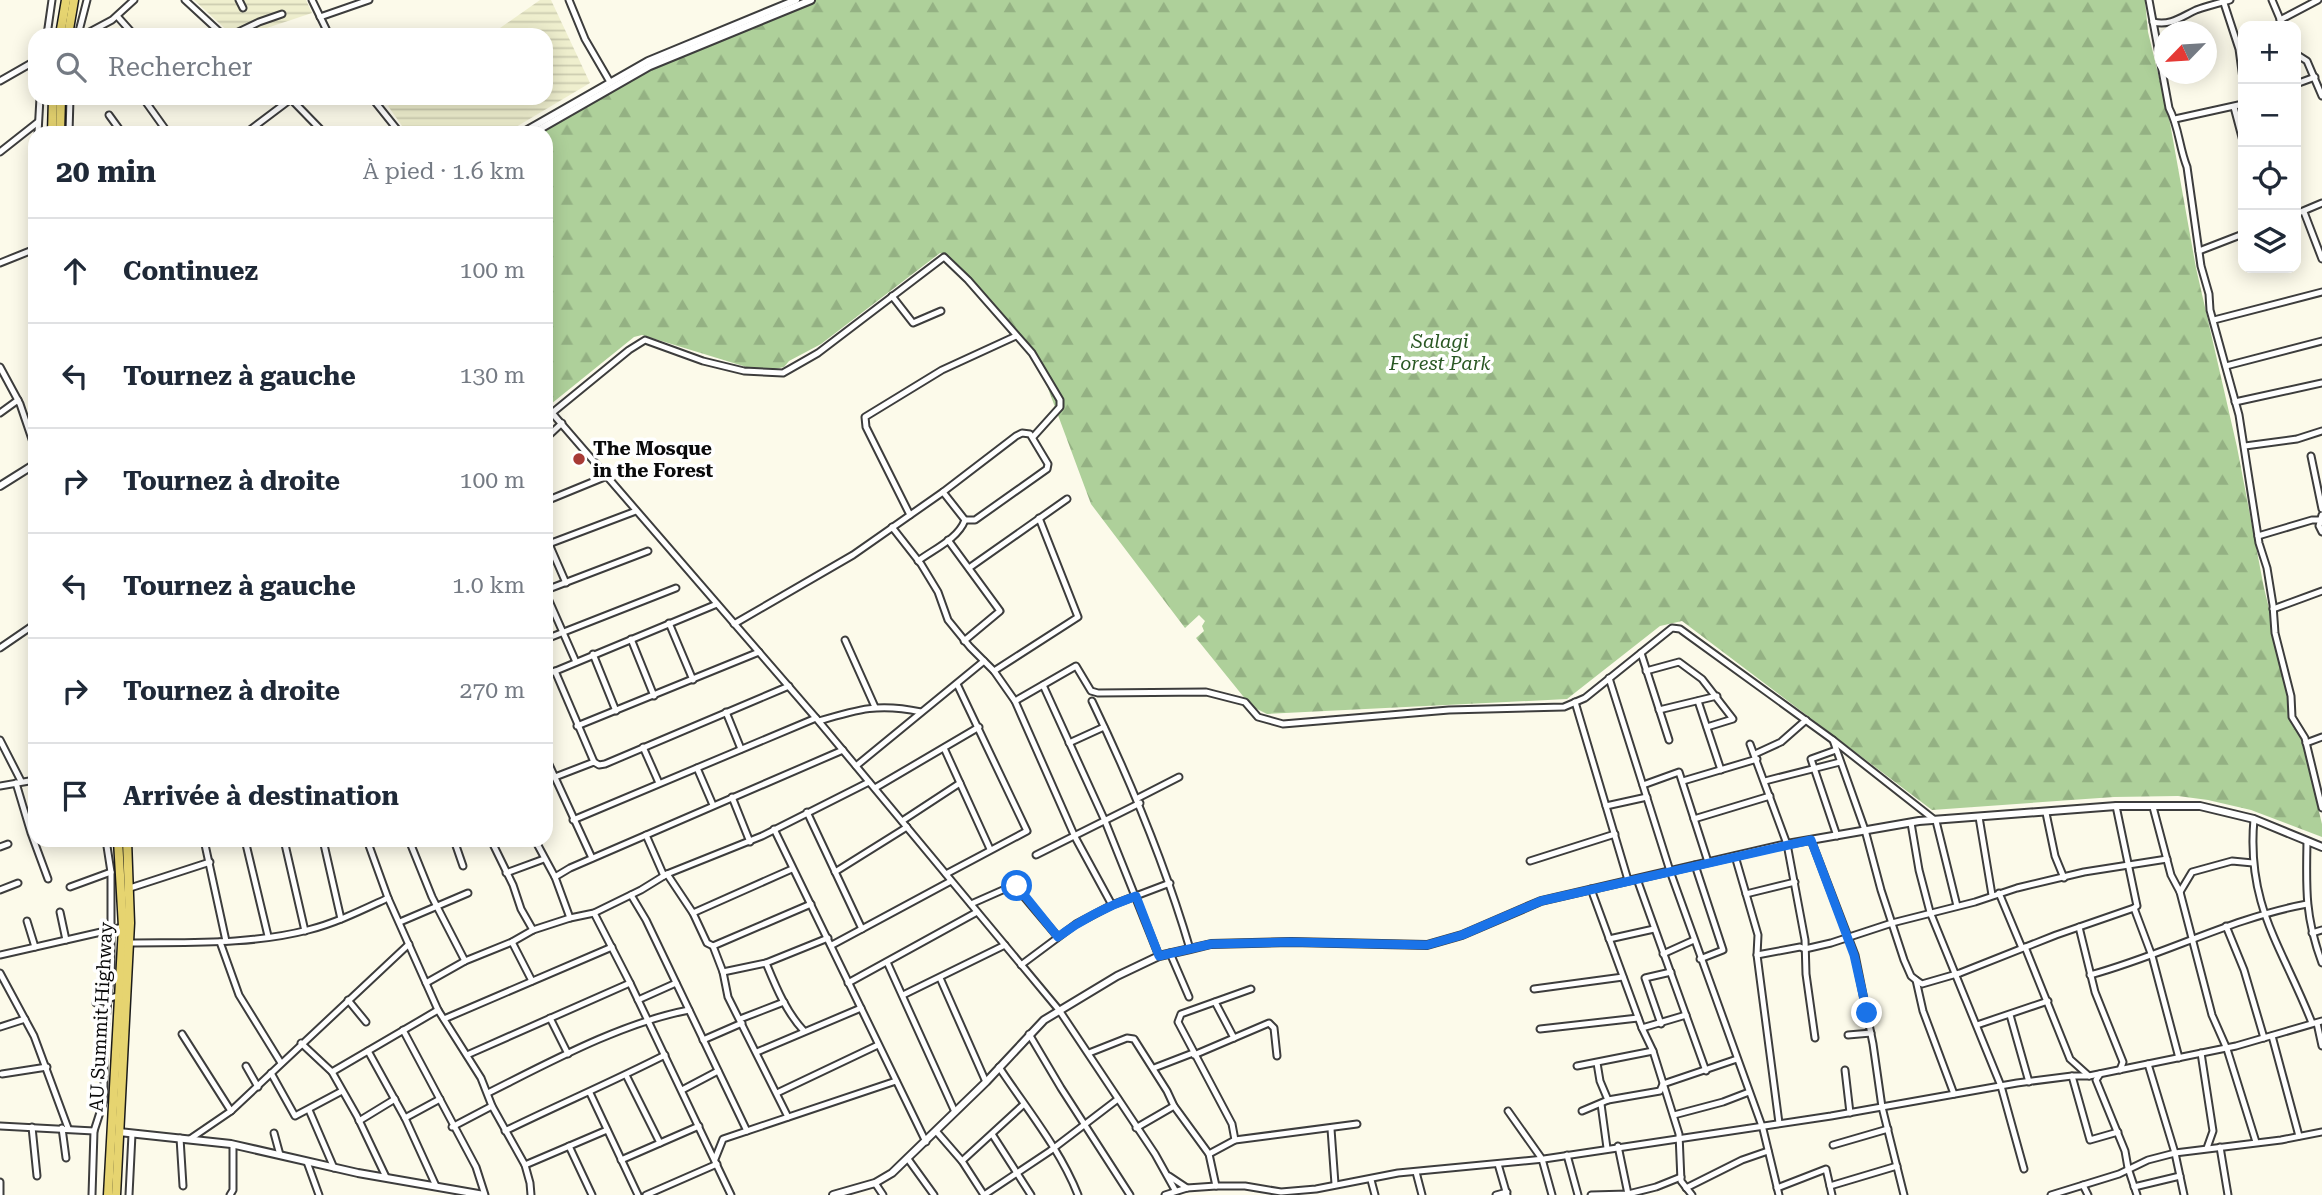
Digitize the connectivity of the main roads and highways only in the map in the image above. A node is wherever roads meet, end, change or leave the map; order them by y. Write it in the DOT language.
graph roads {
  1 [pos="66,0"];
  2 [pos="74,0"];
  3 [pos="61,28"];
  4 [pos="69,28"];
  5 [pos="53,105"];
  6 [pos="61,105"];
  7 [pos="52,126"];
  8 [pos="60,126"];
  9 [pos="119,847"];
  10 [pos="127,847"];
  11 [pos="108,1195"];
  12 [pos="116,1195"];
  1 -- 3 [label="main road"];
  2 -- 4 [label="main road"];
  5 -- 7 [label="main road"];
  6 -- 8 [label="main road"];
  9 -- 11 [label="main road, AU Summit Highway"];
  10 -- 12 [label="main road, AU Summit Highway"];
}
